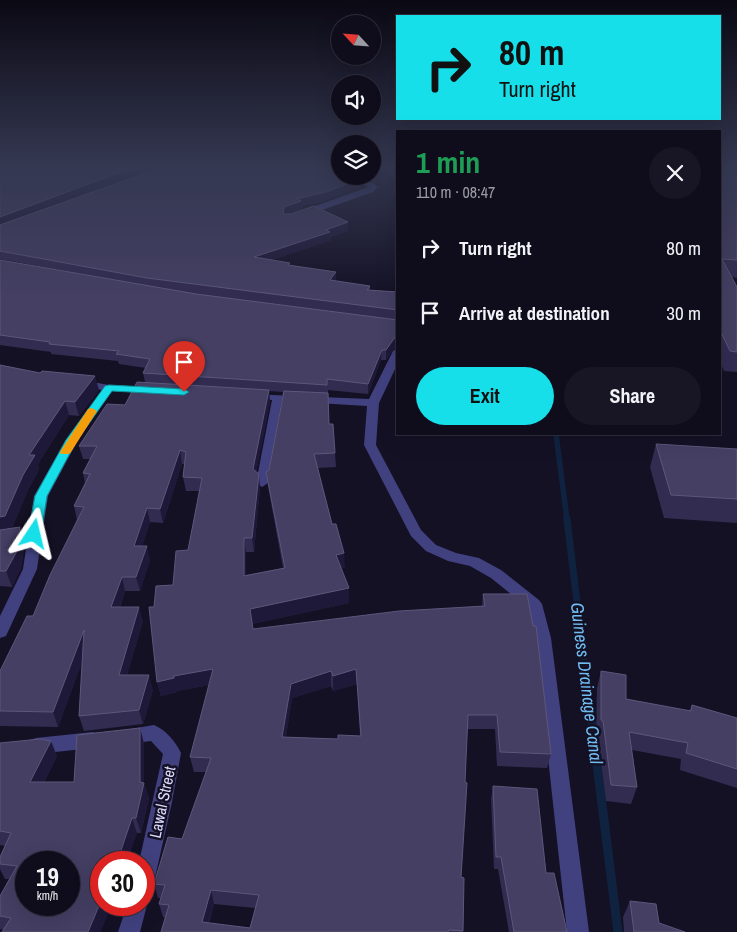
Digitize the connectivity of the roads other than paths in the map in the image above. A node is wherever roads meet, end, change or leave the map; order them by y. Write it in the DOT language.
graph roads {
  1 [pos="310,210"];
  2 [pos="297,215"];
  3 [pos="396,355"];
  4 [pos="70,382"];
  5 [pos="109,388"];
  6 [pos="159,391"];
  7 [pos="238,396"];
  8 [pos="278,398"];
  9 [pos="373,403"];
  10 [pos="262,483"];
  11 [pos="0,632"];
  12 [pos="18,748"];
  13 [pos="151,851"];
  14 [pos="134,916"];
  15 [pos="129,932"];
  16 [pos="578,932"];
  1 -- 2 [label="street"];
  3 -- 9 [label="street"];
  4 -- 5 [label="street"];
  5 -- 6 [label="street"];
  5 -- 11 [label="street"];
  7 -- 8 [label="street"];
  8 -- 9 [label="street"];
  8 -- 10 [label="street"];
  9 -- 16 [label="street"];
  12 -- 13 [label="street, Lawal Street"];
  14 -- 15 [label="street"];
}
